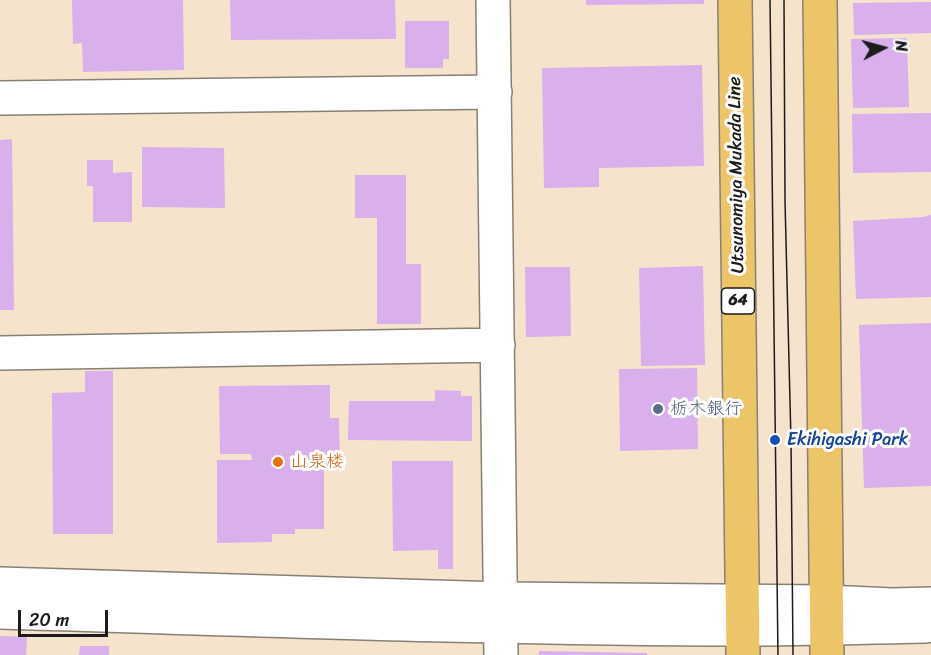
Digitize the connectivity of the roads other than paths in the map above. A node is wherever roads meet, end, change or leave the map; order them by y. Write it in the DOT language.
graph roads {
  1 [pos="493,0"];
  2 [pos="735,0"];
  3 [pos="820,0"];
  4 [pos="495,92"];
  5 [pos="0,98"];
  6 [pos="498,345"];
  7 [pos="0,353"];
  8 [pos="0,584"];
  9 [pos="931,604"];
  10 [pos="0,612"];
  11 [pos="931,626"];
  12 [pos="501,627"];
  13 [pos="827,628"];
  14 [pos="742,629"];
  1 -- 4 [label="street"];
  2 -- 14 [label="main road, Utsunomiya Mukada Line / 64"];
  3 -- 13 [label="main road"];
  4 -- 5 [label="street"];
  4 -- 6 [label="street"];
  6 -- 7 [label="street"];
  6 -- 12 [label="street"];
  8 -- 12 [label="street"];
  9 -- 13 [label="street"];
  10 -- 12 [label="street"];
  11 -- 13 [label="street"];
  12 -- 14 [label="street"];
  13 -- 14 [label="street"];
}
